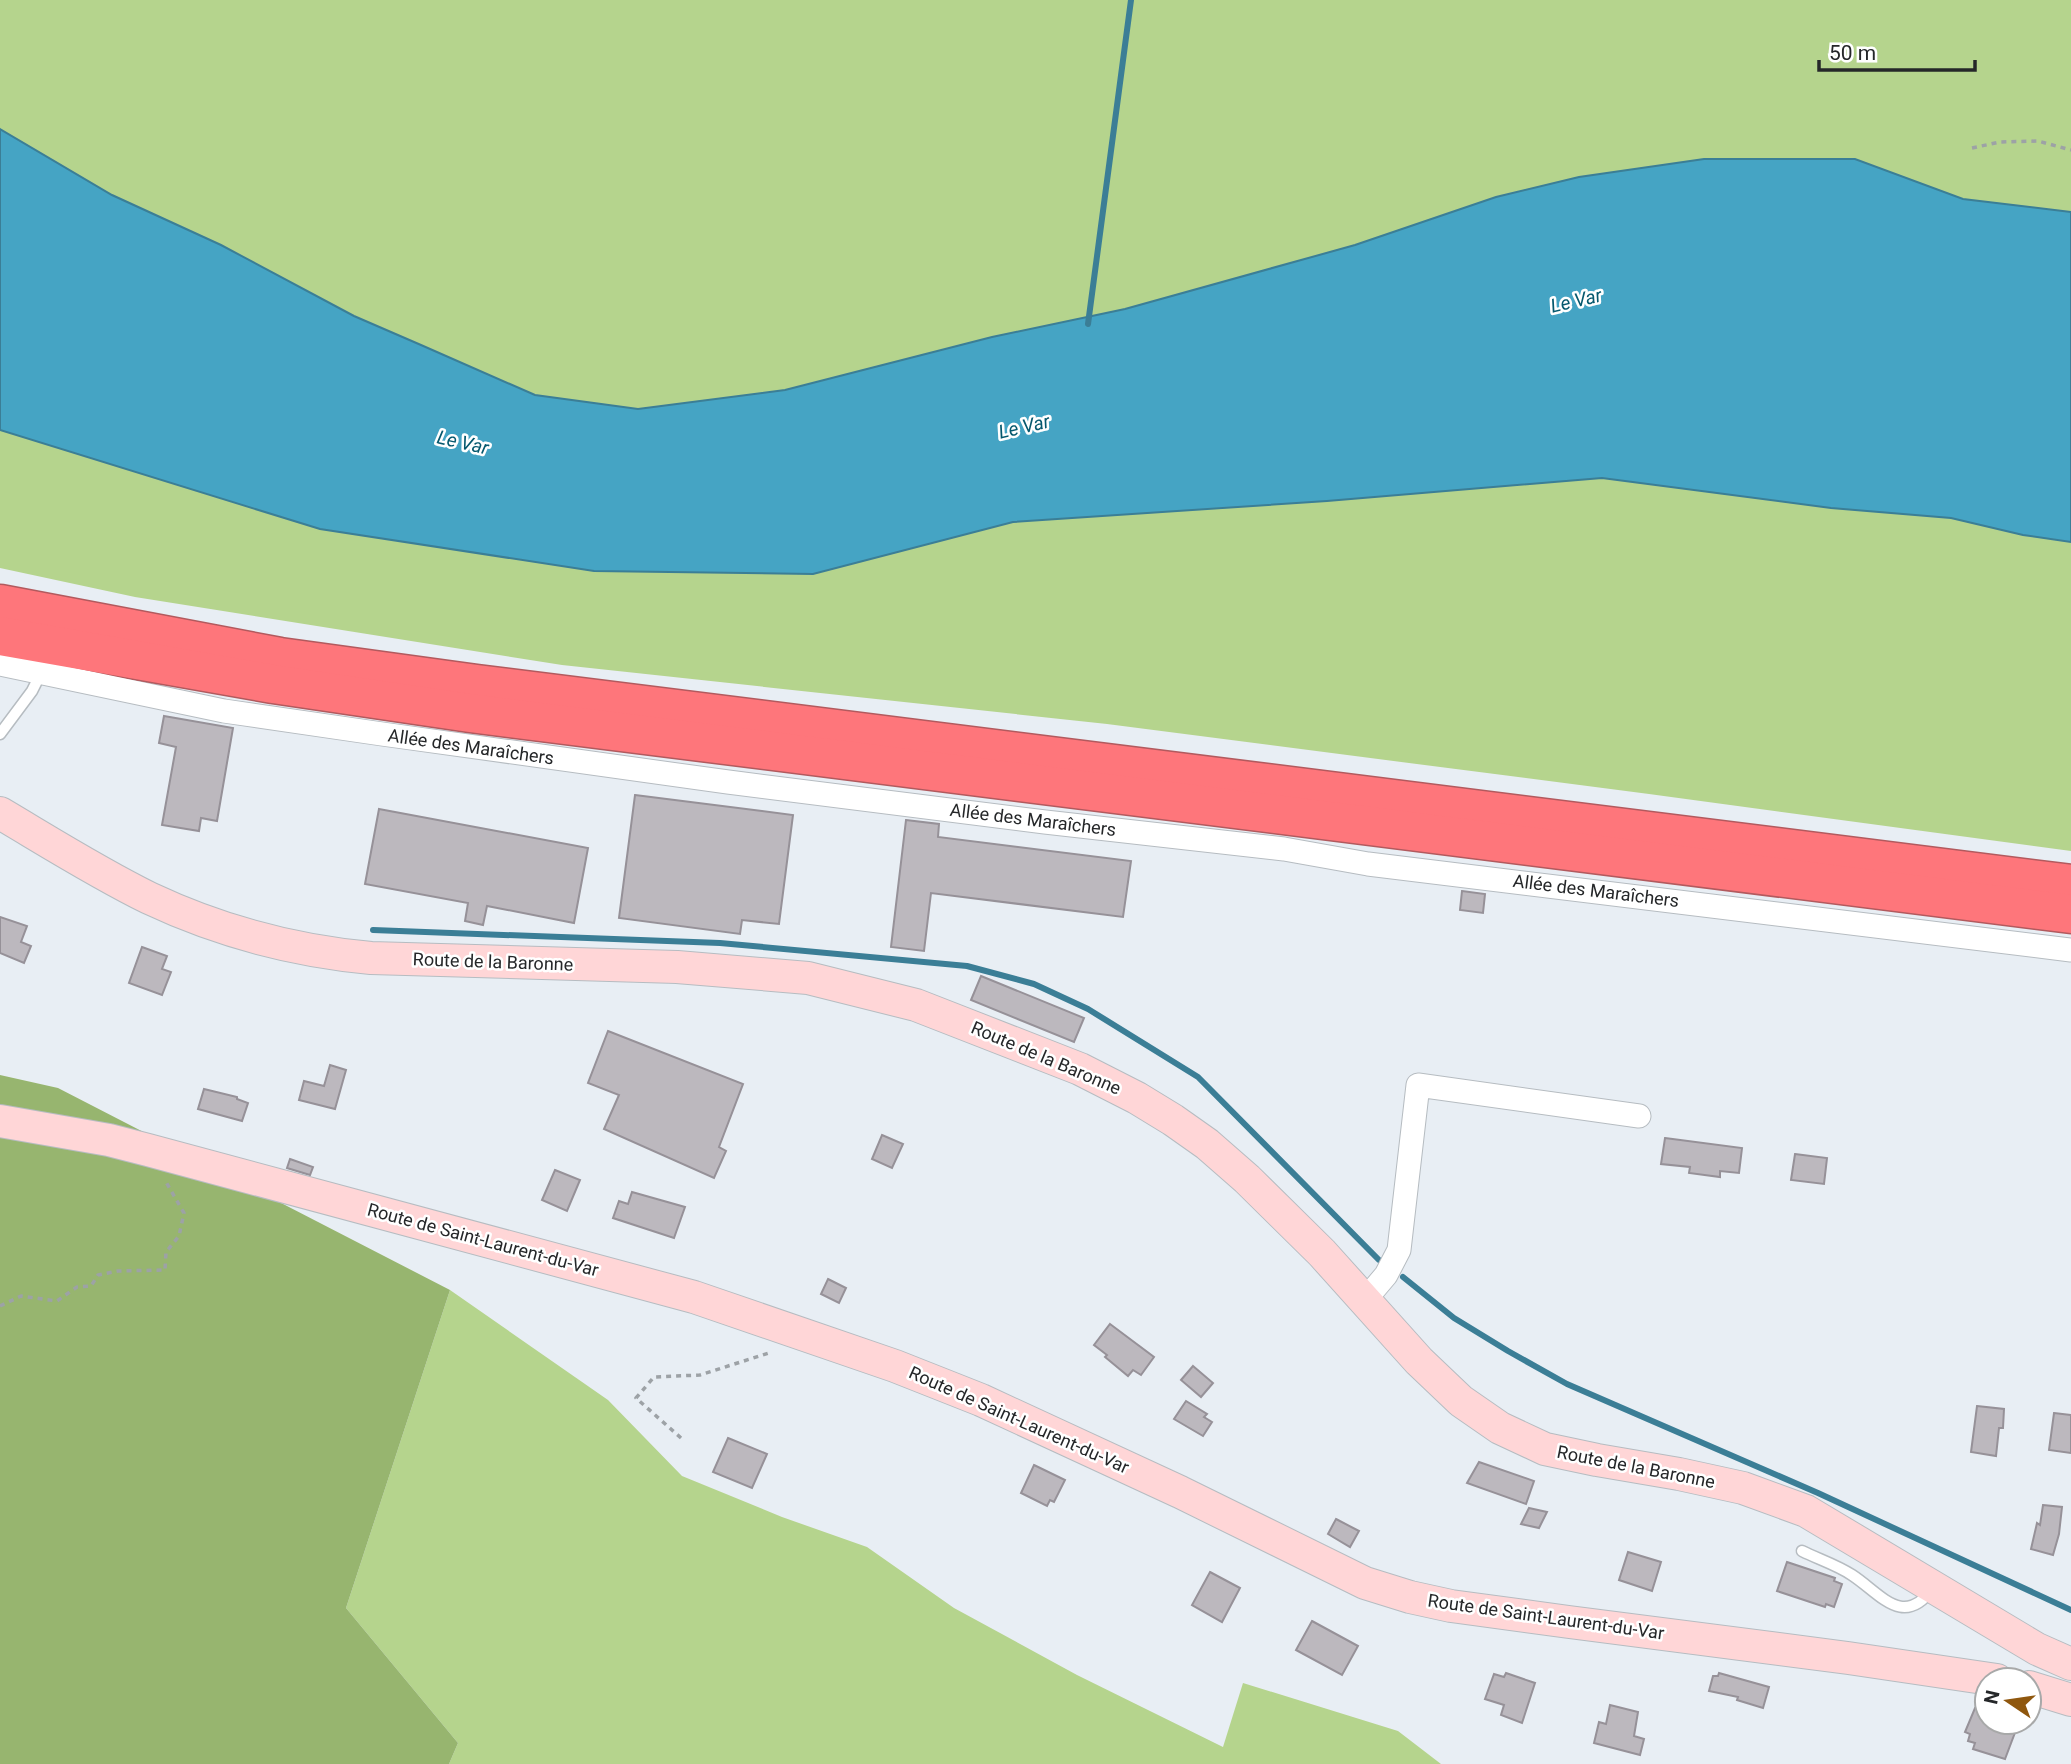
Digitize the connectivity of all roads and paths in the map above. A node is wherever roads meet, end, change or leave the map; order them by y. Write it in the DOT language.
graph roads {
  1 [pos="1972,148"];
  2 [pos="2071,150"];
  3 [pos="0,604"];
  4 [pos="0,636"];
  5 [pos="0,664"];
  6 [pos="41,673"];
  7 [pos="0,734"];
  8 [pos="0,813"];
  9 [pos="2071,884"];
  10 [pos="2071,914"];
  11 [pos="2071,950"];
  12 [pos="1639,1116"];
  13 [pos="0,1121"];
  14 [pos="148,1150"];
  15 [pos="1364,1301"];
  16 [pos="0,1306"];
  17 [pos="777,1351"];
  18 [pos="681,1438"];
  19 [pos="1802,1551"];
  20 [pos="1933,1588"];
  21 [pos="2071,1664"];
  22 [pos="1973,1676"];
  23 [pos="2043,1691"];
  24 [pos="2071,1700"];
  1 -- 2 [label="path"];
  3 -- 9 [label="highway"];
  4 -- 10 [label="highway"];
  5 -- 6 [label="street, Allée des Maraîchers"];
  6 -- 7 [label="lane"];
  6 -- 11 [label="street, Allée des Maraîchers"];
  8 -- 15 [label="main road, Route de la Baronne"];
  12 -- 15 [label="street"];
  13 -- 14 [label="main road, Route de Saint-Laurent-du-Var"];
  14 -- 16 [label="path"];
  14 -- 22 [label="main road, Route de Saint-Laurent-du-Var"];
  15 -- 20 [label="main road, Route de la Baronne"];
  17 -- 18 [label="path"];
  19 -- 20 [label="lane"];
  20 -- 21 [label="main road, Route de la Baronne"];
  23 -- 24 [label="main road"];
}
